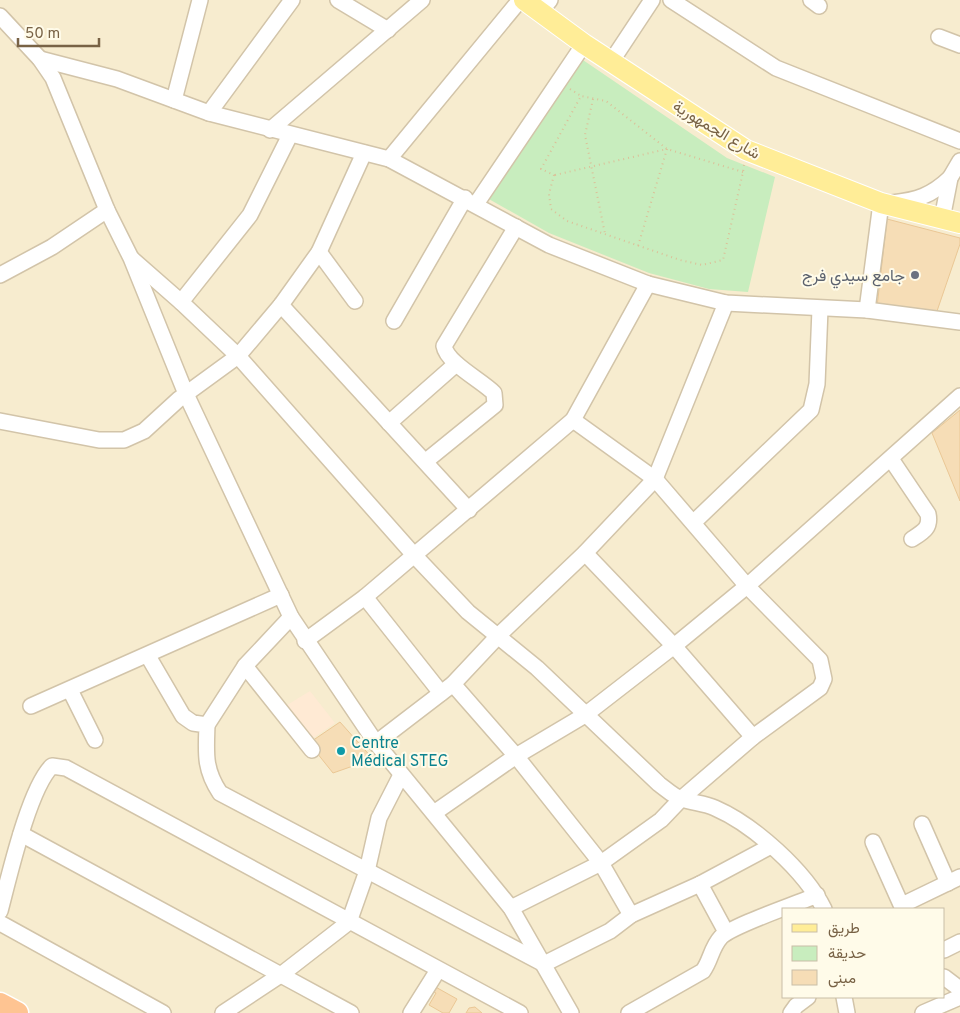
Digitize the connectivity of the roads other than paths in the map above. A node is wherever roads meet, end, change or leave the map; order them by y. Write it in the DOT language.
graph roads {
  1 [pos="200,0"];
  2 [pos="292,0"];
  3 [pos="338,0"];
  4 [pos="422,0"];
  5 [pos="520,0"];
  6 [pos="524,0"];
  7 [pos="652,0"];
  8 [pos="671,0"];
  9 [pos="546,6"];
  10 [pos="0,16"];
  11 [pos="388,30"];
  12 [pos="940,37"];
  13 [pos="584,44"];
  14 [pos="960,45"];
  15 [pos="40,59"];
  16 [pos="611,62"];
  17 [pos="174,100"];
  18 [pos="209,112"];
  19 [pos="270,130"];
  20 [pos="290,135"];
  21 [pos="960,141"];
  22 [pos="364,154"];
  23 [pos="389,159"];
  24 [pos="956,173"];
  25 [pos="471,201"];
  26 [pos="883,203"];
  27 [pos="107,210"];
  28 [pos="951,221"];
  29 [pos="516,227"];
  30 [pos="319,252"];
  31 [pos="131,258"];
  32 [pos="0,275"];
  33 [pos="648,284"];
  34 [pos="355,301"];
  35 [pos="181,302"];
  36 [pos="726,303"];
  37 [pos="281,306"];
  38 [pos="820,309"];
  39 [pos="867,310"];
  40 [pos="394,322"];
  41 [pos="960,322"];
  42 [pos="238,356"];
  43 [pos="456,364"];
  44 [pos="186,394"];
  45 [pos="960,396"];
  46 [pos="572,420"];
  47 [pos="0,421"];
  48 [pos="389,424"];
  49 [pos="891,459"];
  50 [pos="426,461"];
  51 [pos="655,479"];
  52 [pos="469,510"];
  53 [pos="694,522"];
  54 [pos="912,540"];
  55 [pos="585,553"];
  56 [pos="414,555"];
  57 [pos="747,586"];
  58 [pos="281,595"];
  59 [pos="365,597"];
  60 [pos="291,617"];
  61 [pos="498,635"];
  62 [pos="305,641"];
  63 [pos="674,646"];
  64 [pos="148,656"];
  65 [pos="244,666"];
  66 [pos="447,689"];
  67 [pos="70,690"];
  68 [pos="31,706"];
  69 [pos="585,715"];
  70 [pos="207,725"];
  71 [pos="753,737"];
  72 [pos="95,740"];
  73 [pos="376,743"];
  74 [pos="312,750"];
  75 [pos="516,756"];
  76 [pos="401,775"];
  77 [pos="681,799"];
  78 [pos="434,813"];
  79 [pos="922,824"];
  80 [pos="21,834"];
  81 [pos="873,842"];
  82 [pos="771,846"];
  83 [pos="601,864"];
  84 [pos="367,871"];
  85 [pos="954,880"];
  86 [pos="700,884"];
  87 [pos="817,895"];
  88 [pos="902,907"];
  89 [pos="512,908"];
  90 [pos="785,908"];
  91 [pos="824,908"];
  92 [pos="782,909"];
  93 [pos="0,911"];
  94 [pos="631,915"];
  95 [pos="349,922"];
  96 [pos="0,924"];
  97 [pos="726,932"];
  98 [pos="960,942"];
  99 [pos="945,950"];
  100 [pos="544,964"];
  101 [pos="438,970"];
  102 [pos="282,974"];
  103 [pos="945,977"];
  104 [pos="960,989"];
  105 [pos="960,997"];
  106 [pos="807,998"];
  107 [pos="844,998"];
  108 [pos="0,1004"];
  109 [pos="348,1012"];
  110 [pos="635,1012"];
  111 [pos="17,1013"];
  112 [pos="163,1013"];
  113 [pos="223,1013"];
  114 [pos="412,1013"];
  115 [pos="520,1013"];
  116 [pos="572,1013"];
  117 [pos="791,1013"];
  118 [pos="846,1013"];
  119 [pos="923,1013"];
  1 -- 17 [label="street"];
  2 -- 18 [label="street"];
  3 -- 11 [label="street"];
  4 -- 11 [label="street"];
  5 -- 23 [label="street"];
  6 -- 9 [label="main road, شارع الجمهورية"];
  7 -- 16 [label="street"];
  8 -- 21 [label="street"];
  9 -- 13 [label="main road, شارع الجمهورية"];
  10 -- 15 [label="street"];
  11 -- 19 [label="street"];
  12 -- 14 [label="street"];
  13 -- 16 [label="main road, شارع الجمهورية"];
  13 -- 25 [label="street"];
  15 -- 17 [label="street"];
  15 -- 27 [label="street"];
  16 -- 26 [label="main road, شارع الجمهورية"];
  17 -- 18 [label="street"];
  18 -- 19 [label="street"];
  19 -- 20 [label="street"];
  20 -- 22 [label="street"];
  20 -- 35 [label="street"];
  22 -- 23 [label="street"];
  22 -- 30 [label="street"];
  23 -- 25 [label="street"];
  24 -- 26 [label="street"];
  24 -- 28 [label="street"];
  25 -- 29 [label="street"];
  25 -- 40 [label="street"];
  26 -- 28 [label="main road, شارع الجمهورية"];
  26 -- 39 [label="street"];
  27 -- 31 [label="street"];
  27 -- 32 [label="street"];
  29 -- 33 [label="street"];
  29 -- 43 [label="street"];
  30 -- 34 [label="street"];
  30 -- 37 [label="street"];
  31 -- 35 [label="street"];
  31 -- 44 [label="street"];
  33 -- 36 [label="street"];
  33 -- 46 [label="street"];
  35 -- 42 [label="street"];
  36 -- 38 [label="street"];
  36 -- 51 [label="street"];
  37 -- 42 [label="street"];
  37 -- 48 [label="street"];
  38 -- 39 [label="street"];
  38 -- 53 [label="street"];
  39 -- 41 [label="street"];
  42 -- 44 [label="street"];
  42 -- 56 [label="street"];
  43 -- 48 [label="street"];
  43 -- 50 [label="street"];
  44 -- 47 [label="street"];
  44 -- 58 [label="street"];
  45 -- 49 [label="street"];
  46 -- 51 [label="street"];
  46 -- 52 [label="street"];
  48 -- 50 [label="street"];
  49 -- 54 [label="street"];
  49 -- 57 [label="street"];
  50 -- 52 [label="street"];
  51 -- 53 [label="street"];
  51 -- 55 [label="street"];
  52 -- 56 [label="street"];
  53 -- 57 [label="street"];
  55 -- 61 [label="street"];
  55 -- 63 [label="street"];
  56 -- 59 [label="street"];
  56 -- 61 [label="street"];
  57 -- 63 [label="street"];
  57 -- 71 [label="street"];
  58 -- 60 [label="street"];
  58 -- 64 [label="street"];
  59 -- 62 [label="street"];
  59 -- 66 [label="street"];
  60 -- 62 [label="street"];
  60 -- 65 [label="street"];
  61 -- 66 [label="street"];
  61 -- 69 [label="street"];
  62 -- 73 [label="street"];
  63 -- 69 [label="street"];
  63 -- 71 [label="street"];
  64 -- 67 [label="street"];
  64 -- 70 [label="street"];
  65 -- 70 [label="street"];
  65 -- 74 [label="street"];
  66 -- 73 [label="street"];
  66 -- 75 [label="street"];
  67 -- 68 [label="street"];
  67 -- 72 [label="street"];
  69 -- 75 [label="street"];
  69 -- 77 [label="street"];
  70 -- 84 [label="street"];
  71 -- 77 [label="street"];
  73 -- 76 [label="street"];
  75 -- 78 [label="street"];
  75 -- 83 [label="street"];
  76 -- 78 [label="street"];
  76 -- 84 [label="street"];
  77 -- 82 [label="street"];
  77 -- 83 [label="street"];
  78 -- 89 [label="street"];
  79 -- 85 [label="street"];
  80 -- 93 [label="street"];
  80 -- 95 [label="street"];
  80 -- 102 [label="street"];
  81 -- 88 [label="street"];
  82 -- 86 [label="street"];
  82 -- 87 [label="street"];
  83 -- 89 [label="street"];
  83 -- 94 [label="street"];
  84 -- 95 [label="street"];
  84 -- 100 [label="street"];
  85 -- 88 [label="street"];
  86 -- 94 [label="street"];
  86 -- 97 [label="street"];
  87 -- 90 [label="street"];
  87 -- 91 [label="street"];
  89 -- 100 [label="street"];
  92 -- 97 [label="street"];
  94 -- 100 [label="street"];
  95 -- 101 [label="street"];
  95 -- 102 [label="street"];
  96 -- 112 [label="street"];
  97 -- 110 [label="street"];
  98 -- 99 [label="street"];
  100 -- 116 [label="street"];
  101 -- 114 [label="street"];
  101 -- 115 [label="street"];
  102 -- 109 [label="street"];
  102 -- 113 [label="street"];
  103 -- 104 [label="street"];
  105 -- 119 [label="street"];
  106 -- 117 [label="street"];
  107 -- 118 [label="street"];
  108 -- 111 [label="highway"];
}
